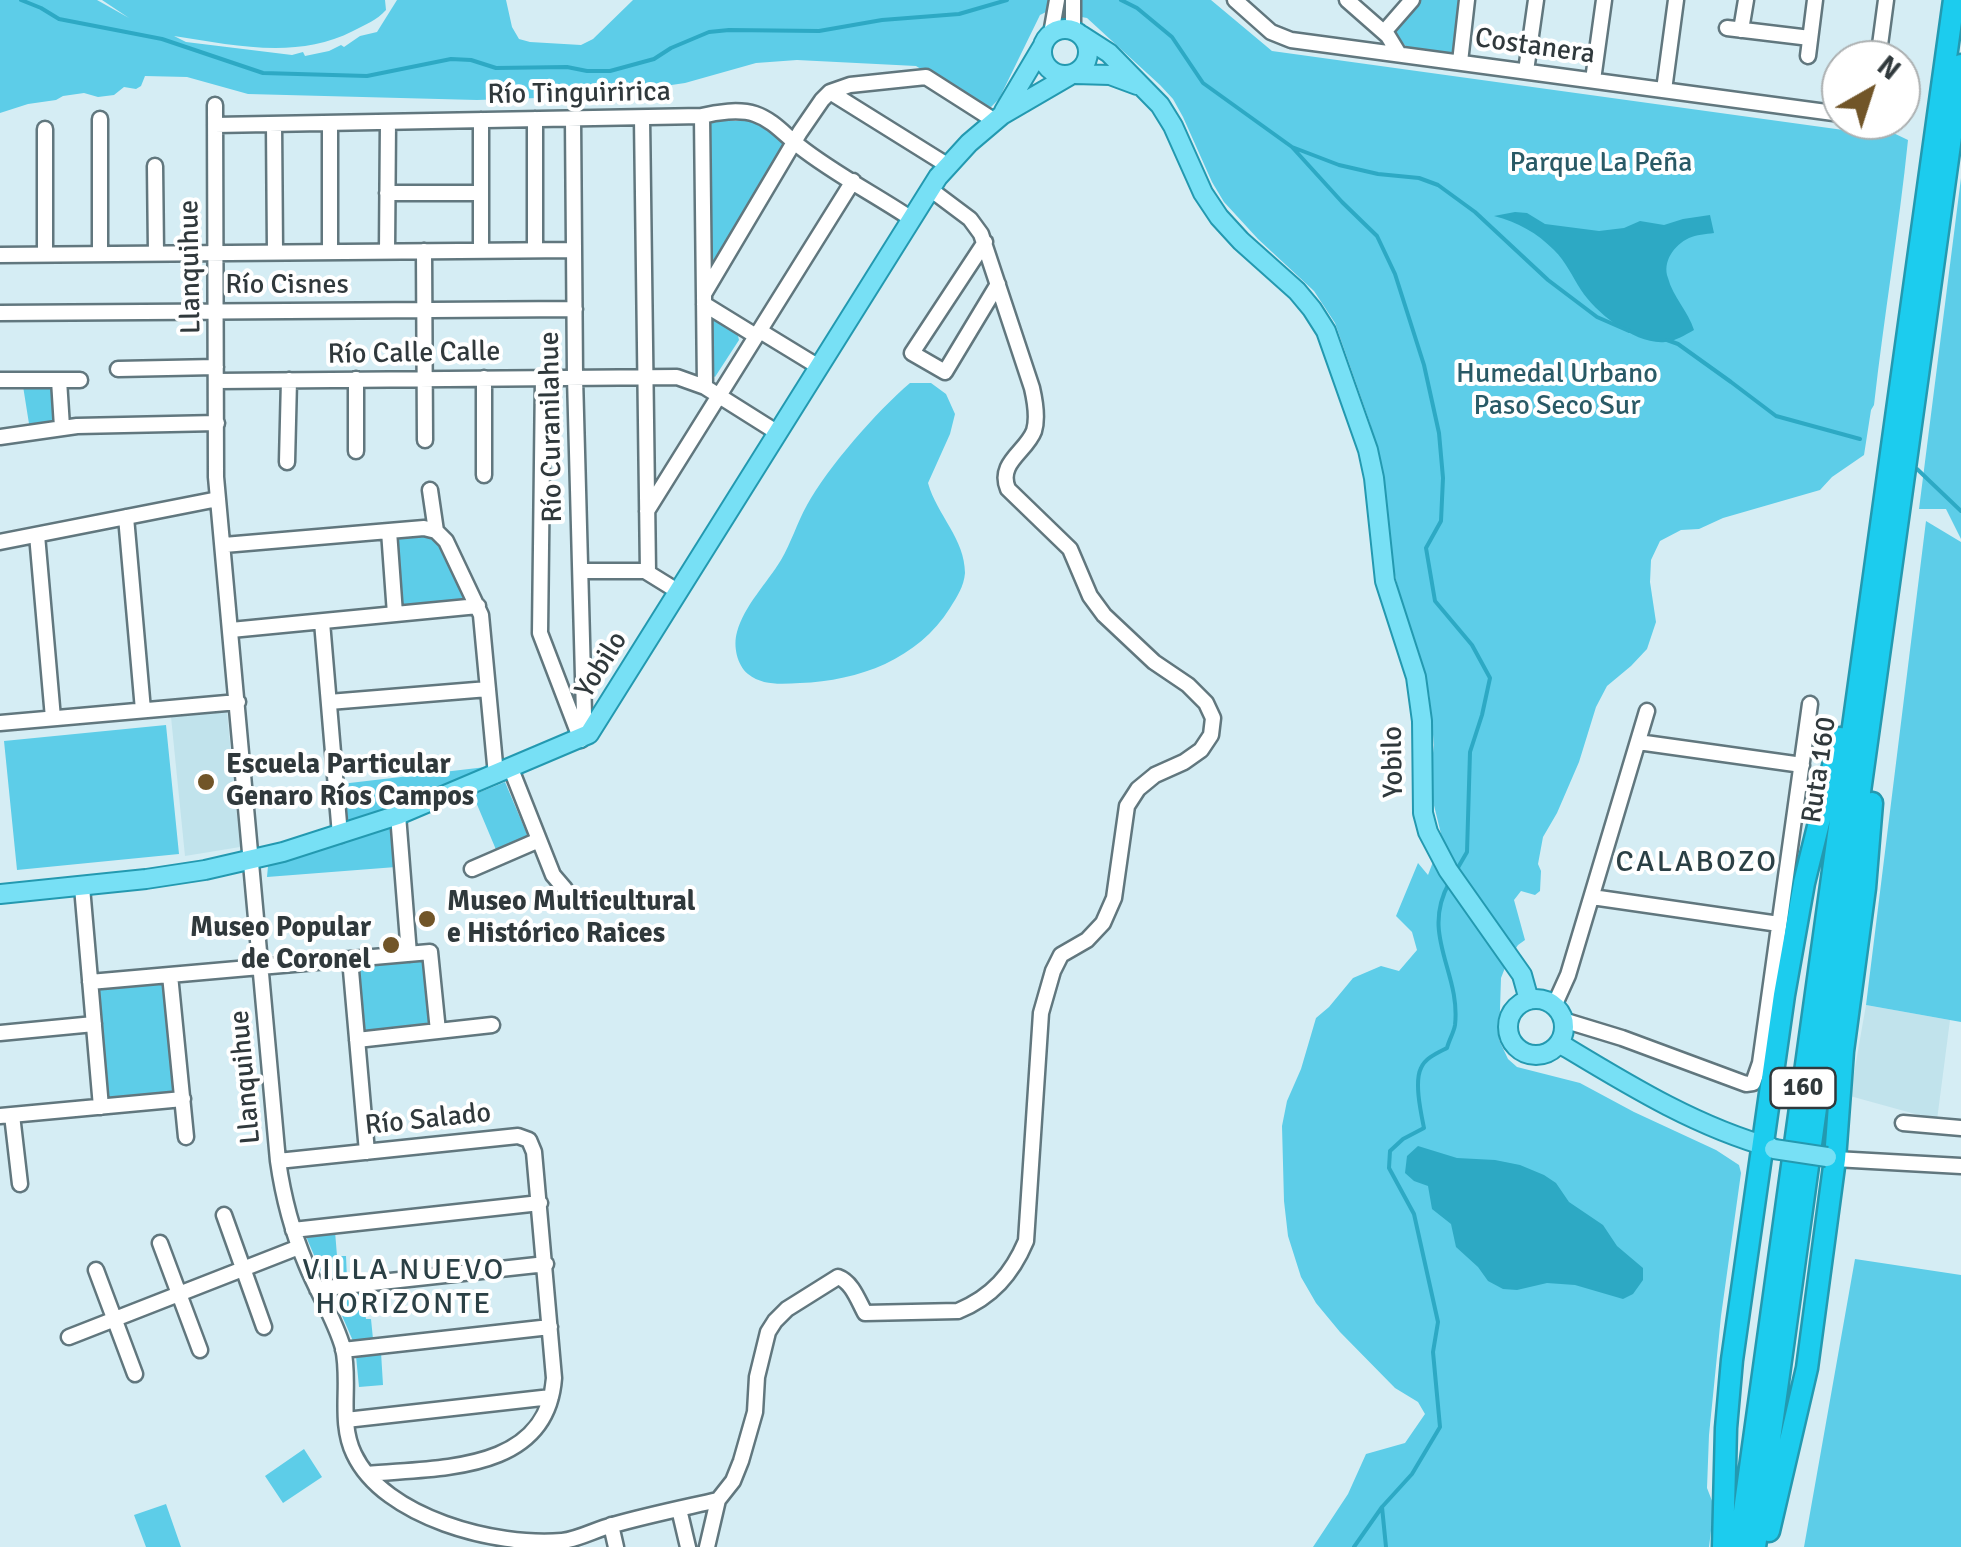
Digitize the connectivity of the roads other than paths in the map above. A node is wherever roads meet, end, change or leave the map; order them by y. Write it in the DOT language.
graph roads {
  1 [pos="1235,0"];
  2 [pos="1347,0"];
  3 [pos="1412,0"];
  4 [pos="1467,0"];
  5 [pos="1536,0"];
  6 [pos="1604,0"];
  7 [pos="1676,0"];
  8 [pos="1746,0"];
  9 [pos="1815,0"];
  10 [pos="1886,0"];
  11 [pos="1954,0"];
  12 [pos="1068,15"];
  13 [pos="1384,32"];
  14 [pos="1810,38"];
  15 [pos="1047,40"];
  16 [pos="1881,40"];
  17 [pos="1399,54"];
  18 [pos="1808,56"];
  19 [pos="1460,62"];
  20 [pos="1961,66"];
  21 [pos="1526,71"];
  22 [pos="1072,75"];
  23 [pos="1593,80"];
  24 [pos="1146,90"];
  25 [pos="1664,90"];
  26 [pos="830,92"];
  27 [pos="215,106"];
  28 [pos="1821,111"];
  29 [pos="702,116"];
  30 [pos="573,118"];
  31 [pos="642,118"];
  32 [pos="998,118"];
  33 [pos="100,119"];
  34 [pos="536,119"];
  35 [pos="481,120"];
  36 [pos="388,122"];
  37 [pos="330,123"];
  38 [pos="215,124"];
  39 [pos="274,124"];
  40 [pos="45,128"];
  41 [pos="795,143"];
  42 [pos="947,165"];
  43 [pos="155,166"];
  44 [pos="853,181"];
  45 [pos="930,189"];
  46 [pos="387,193"];
  47 [pos="482,193"];
  48 [pos="910,218"];
  49 [pos="985,242"];
  50 [pos="535,250"];
  51 [pos="574,250"];
  52 [pos="387,251"];
  53 [pos="424,251"];
  54 [pos="482,251"];
  55 [pos="214,252"];
  56 [pos="275,252"];
  57 [pos="330,252"];
  58 [pos="156,253"];
  59 [pos="45,254"];
  60 [pos="100,254"];
  61 [pos="0,255"];
  62 [pos="998,284"];
  63 [pos="704,299"];
  64 [pos="575,309"];
  65 [pos="424,310"];
  66 [pos="217,312"];
  67 [pos="0,313"];
  68 [pos="758,334"];
  69 [pos="819,367"];
  70 [pos="118,369"];
  71 [pos="216,374"];
  72 [pos="646,376"];
  73 [pos="543,377"];
  74 [pos="576,377"];
  75 [pos="484,378"];
  76 [pos="425,379"];
  77 [pos="0,380"];
  78 [pos="60,380"];
  79 [pos="80,380"];
  80 [pos="289,380"];
  81 [pos="356,380"];
  82 [pos="712,392"];
  83 [pos="217,423"];
  84 [pos="69,426"];
  85 [pos="778,433"];
  86 [pos="0,437"];
  87 [pos="425,440"];
  88 [pos="356,451"];
  89 [pos="287,462"];
  90 [pos="484,475"];
  91 [pos="430,490"];
  92 [pos="218,500"];
  93 [pos="647,512"];
  94 [pos="126,517"];
  95 [pos="388,532"];
  96 [pos="436,532"];
  97 [pos="37,535"];
  98 [pos="0,542"];
  99 [pos="224,545"];
  100 [pos="581,571"];
  101 [pos="648,572"];
  102 [pos="679,592"];
  103 [pos="478,606"];
  104 [pos="394,614"];
  105 [pos="322,622"];
  106 [pos="1867,629"];
  107 [pos="231,630"];
  108 [pos="1876,682"];
  109 [pos="488,689"];
  110 [pos="238,702"];
  111 [pos="329,702"];
  112 [pos="1810,704"];
  113 [pos="142,710"];
  114 [pos="1648,711"];
  115 [pos="53,718"];
  116 [pos="0,723"];
  117 [pos="585,737"];
  118 [pos="1638,742"];
  119 [pos="1802,766"];
  120 [pos="504,772"];
  121 [pos="398,815"];
  122 [pos="340,834"];
  123 [pos="539,840"];
  124 [pos="252,860"];
  125 [pos="472,868"];
  126 [pos="82,887"];
  127 [pos="565,889"];
  128 [pos="0,894"];
  129 [pos="1592,897"];
  130 [pos="1779,924"];
  131 [pos="409,954"];
  132 [pos="350,959"];
  133 [pos="261,967"];
  134 [pos="170,975"];
  135 [pos="90,982"];
  136 [pos="1528,1000"];
  137 [pos="1558,1013"];
  138 [pos="94,1024"];
  139 [pos="492,1026"];
  140 [pos="438,1031"];
  141 [pos="0,1033"];
  142 [pos="357,1040"];
  143 [pos="1559,1044"];
  144 [pos="183,1099"];
  145 [pos="102,1107"];
  146 [pos="6,1116"];
  147 [pos="1903,1123"];
  148 [pos="1961,1128"];
  149 [pos="186,1138"];
  150 [pos="1769,1147"];
  151 [pos="367,1152"];
  152 [pos="1831,1158"];
  153 [pos="278,1161"];
  154 [pos="1961,1166"];
  155 [pos="20,1184"];
  156 [pos="540,1203"];
  157 [pos="224,1215"];
  158 [pos="294,1230"];
  159 [pos="160,1243"];
  160 [pos="299,1248"];
  161 [pos="546,1264"];
  162 [pos="244,1269"];
  163 [pos="96,1270"];
  164 [pos="317,1289"];
  165 [pos="179,1294"];
  166 [pos="115,1319"];
  167 [pos="264,1327"];
  168 [pos="550,1327"];
  169 [pos="69,1337"];
  170 [pos="200,1350"];
  171 [pos="343,1350"];
  172 [pos="136,1374"];
  173 [pos="551,1396"];
  174 [pos="346,1420"];
  175 [pos="367,1474"];
  176 [pos="718,1500"];
  177 [pos="679,1509"];
  178 [pos="611,1525"];
  179 [pos="616,1547"];
  180 [pos="688,1547"];
  181 [pos="707,1547"];
  182 [pos="1723,1547"];
  183 [pos="1739,1547"];
  184 [pos="1755,1547"];
  185 [pos="1765,1547"];
  1 -- 17 [label="street, Costanera"];
  2 -- 13 [label="street"];
  3 -- 13 [label="street"];
  4 -- 19 [label="street"];
  5 -- 21 [label="street"];
  6 -- 23 [label="street"];
  7 -- 25 [label="street"];
  8 -- 14 [label="street"];
  9 -- 14 [label="street"];
  10 -- 16 [label="street"];
  11 -- 106 [label="highway, Ruta 160 / 160"];
  12 -- 15 [label="main road"];
  12 -- 22 [label="main road"];
  12 -- 24 [label="main road, Yobilo"];
  13 -- 17 [label="street"];
  14 -- 18 [label="street"];
  15 -- 22 [label="main road"];
  15 -- 32 [label="main road, Yobilo"];
  17 -- 19 [label="street, Costanera"];
  19 -- 21 [label="street, Costanera"];
  20 -- 108 [label="highway, Ruta 160 / 160"];
  21 -- 23 [label="street, Costanera"];
  22 -- 24 [label="main road"];
  22 -- 32 [label="main road, Yobilo"];
  23 -- 25 [label="street, Costanera"];
  24 -- 136 [label="main road, Yobilo"];
  25 -- 28 [label="street, Costanera"];
  26 -- 32 [label="street"];
  26 -- 41 [label="street"];
  26 -- 42 [label="street"];
  27 -- 38 [label="street, Llanquihue"];
  29 -- 31 [label="street, Río Tinguiririca"];
  29 -- 41 [label="street, Río Tinguiririca"];
  29 -- 63 [label="street"];
  30 -- 31 [label="street, Río Tinguiririca"];
  30 -- 34 [label="street, Río Tinguiririca"];
  30 -- 51 [label="street, Río Curanilahue"];
  31 -- 72 [label="street"];
  32 -- 42 [label="main road, Yobilo"];
  33 -- 60 [label="street"];
  34 -- 35 [label="street, Río Tinguiririca"];
  34 -- 50 [label="street"];
  35 -- 36 [label="street, Río Tinguiririca"];
  35 -- 47 [label="street"];
  36 -- 37 [label="street, Río Tinguiririca"];
  36 -- 46 [label="street"];
  37 -- 39 [label="street, Río Tinguiririca"];
  37 -- 57 [label="street"];
  38 -- 39 [label="street, Río Tinguiririca"];
  38 -- 55 [label="street, Llanquihue"];
  39 -- 56 [label="street"];
  40 -- 59 [label="street"];
  41 -- 44 [label="street, Río Tinguiririca"];
  41 -- 63 [label="street"];
  42 -- 45 [label="main road, Yobilo"];
  43 -- 58 [label="street"];
  44 -- 48 [label="street, Río Tinguiririca"];
  44 -- 68 [label="street"];
  45 -- 48 [label="main road, Yobilo"];
  45 -- 49 [label="street"];
  46 -- 47 [label="street"];
  46 -- 52 [label="street"];
  47 -- 54 [label="street"];
  48 -- 69 [label="main road, Yobilo"];
  49 -- 62 [label="street"];
  49 -- 62 [label="street"];
  50 -- 51 [label="street"];
  50 -- 54 [label="street"];
  51 -- 64 [label="street, Río Curanilahue"];
  52 -- 53 [label="street"];
  52 -- 57 [label="street"];
  53 -- 54 [label="street"];
  53 -- 65 [label="street"];
  55 -- 56 [label="street"];
  55 -- 58 [label="street"];
  55 -- 66 [label="street, Llanquihue"];
  56 -- 57 [label="street"];
  58 -- 60 [label="street"];
  59 -- 60 [label="street"];
  59 -- 61 [label="street"];
  62 -- 176 [label="street"];
  63 -- 68 [label="street"];
  63 -- 82 [label="street"];
  64 -- 65 [label="street, Río Cisnes"];
  64 -- 74 [label="street, Río Curanilahue"];
  65 -- 66 [label="street, Río Cisnes"];
  65 -- 76 [label="street"];
  66 -- 67 [label="street, Río Cisnes"];
  66 -- 71 [label="street, Llanquihue"];
  68 -- 69 [label="street"];
  68 -- 82 [label="street"];
  69 -- 85 [label="main road, Yobilo"];
  70 -- 71 [label="street, Río Calle Calle"];
  71 -- 80 [label="street, Río Calle Calle"];
  71 -- 83 [label="street, Llanquihue"];
  72 -- 74 [label="street, Río Calle Calle"];
  72 -- 82 [label="street, Río Calle Calle"];
  72 -- 93 [label="street"];
  73 -- 74 [label="street, Río Calle Calle"];
  73 -- 75 [label="street, Río Calle Calle"];
  73 -- 117 [label="street"];
  74 -- 100 [label="street, Río Curanilahue"];
  75 -- 76 [label="street, Río Calle Calle"];
  75 -- 90 [label="street"];
  76 -- 81 [label="street, Río Calle Calle"];
  76 -- 87 [label="street"];
  77 -- 78 [label="street"];
  78 -- 79 [label="street"];
  78 -- 84 [label="street"];
  80 -- 81 [label="street, Río Calle Calle"];
  80 -- 89 [label="street"];
  81 -- 88 [label="street"];
  82 -- 85 [label="street, Río Calle Calle"];
  82 -- 93 [label="street"];
  83 -- 84 [label="street"];
  83 -- 92 [label="street, Llanquihue"];
  84 -- 86 [label="street"];
  85 -- 102 [label="main road, Yobilo"];
  91 -- 96 [label="street"];
  92 -- 94 [label="street"];
  92 -- 99 [label="street, Llanquihue"];
  93 -- 101 [label="street"];
  94 -- 97 [label="street"];
  94 -- 113 [label="street"];
  95 -- 96 [label="street"];
  95 -- 99 [label="street"];
  95 -- 104 [label="street"];
  96 -- 103 [label="street"];
  97 -- 98 [label="street"];
  97 -- 115 [label="street"];
  99 -- 107 [label="street, Llanquihue"];
  100 -- 101 [label="street"];
  100 -- 117 [label="street, Río Curanilahue"];
  101 -- 102 [label="street"];
  102 -- 117 [label="main road, Yobilo"];
  103 -- 104 [label="street"];
  103 -- 109 [label="street"];
  104 -- 105 [label="street"];
  105 -- 107 [label="street"];
  105 -- 111 [label="street"];
  106 -- 150 [label="highway"];
  106 -- 183 [label="highway, Ruta 160 / 160"];
  107 -- 110 [label="street, Llanquihue"];
  108 -- 152 [label="highway"];
  108 -- 184 [label="highway, Ruta 160 / 160"];
  109 -- 111 [label="street"];
  109 -- 120 [label="street"];
  110 -- 113 [label="street"];
  110 -- 124 [label="street, Llanquihue"];
  111 -- 122 [label="street"];
  112 -- 119 [label="street"];
  113 -- 115 [label="street"];
  114 -- 118 [label="street"];
  115 -- 116 [label="street"];
  117 -- 120 [label="main road, Yobilo"];
  118 -- 119 [label="street"];
  118 -- 129 [label="street"];
  119 -- 130 [label="street"];
  120 -- 121 [label="main road, Yobilo"];
  120 -- 123 [label="street"];
  121 -- 122 [label="main road, Yobilo"];
  121 -- 131 [label="street"];
  122 -- 124 [label="main road, Yobilo"];
  123 -- 125 [label="street"];
  123 -- 127 [label="street"];
  124 -- 126 [label="main road, Yobilo"];
  124 -- 133 [label="street, Llanquihue"];
  126 -- 128 [label="main road, Yobilo"];
  126 -- 135 [label="street"];
  129 -- 130 [label="street"];
  129 -- 137 [label="street"];
  130 -- 137 [label="street"];
  131 -- 132 [label="street"];
  131 -- 140 [label="street"];
  132 -- 133 [label="street"];
  132 -- 142 [label="street"];
  133 -- 134 [label="street"];
  133 -- 153 [label="street, Llanquihue"];
  134 -- 135 [label="street"];
  134 -- 144 [label="street"];
  135 -- 138 [label="street"];
  136 -- 137 [label="main road"];
  136 -- 143 [label="main road"];
  137 -- 143 [label="main road"];
  138 -- 141 [label="street"];
  138 -- 145 [label="street"];
  139 -- 140 [label="street"];
  140 -- 142 [label="street"];
  142 -- 151 [label="street"];
  143 -- 150 [label="main road"];
  144 -- 145 [label="street"];
  144 -- 149 [label="street"];
  145 -- 146 [label="street"];
  146 -- 155 [label="street"];
  147 -- 148 [label="street"];
  150 -- 152 [label="main road, bridge"];
  150 -- 182 [label="highway"];
  151 -- 153 [label="street, Río Salado"];
  151 -- 156 [label="street, Río Salado"];
  152 -- 154 [label="street"];
  152 -- 185 [label="highway"];
  153 -- 158 [label="street, Llanquihue"];
  156 -- 158 [label="street"];
  156 -- 161 [label="street, Río Salado"];
  157 -- 162 [label="street"];
  158 -- 160 [label="street, Llanquihue"];
  159 -- 165 [label="street"];
  160 -- 162 [label="street"];
  160 -- 164 [label="street, Llanquihue"];
  161 -- 164 [label="street"];
  161 -- 168 [label="street, Río Salado"];
  162 -- 165 [label="street"];
  162 -- 167 [label="street"];
  163 -- 166 [label="street"];
  164 -- 171 [label="street, Llanquihue"];
  165 -- 166 [label="street"];
  165 -- 170 [label="street"];
  166 -- 169 [label="street"];
  166 -- 172 [label="street"];
  168 -- 171 [label="street"];
  168 -- 173 [label="street, Río Salado"];
  171 -- 174 [label="street, Llanquihue"];
  173 -- 174 [label="street"];
  173 -- 175 [label="street"];
  174 -- 175 [label="street, Llanquihue"];
  175 -- 178 [label="street, Llanquihue"];
  176 -- 177 [label="street, Llanquihue"];
  176 -- 181 [label="street"];
  177 -- 178 [label="street, Llanquihue"];
  177 -- 180 [label="street"];
  178 -- 179 [label="street"];
}
